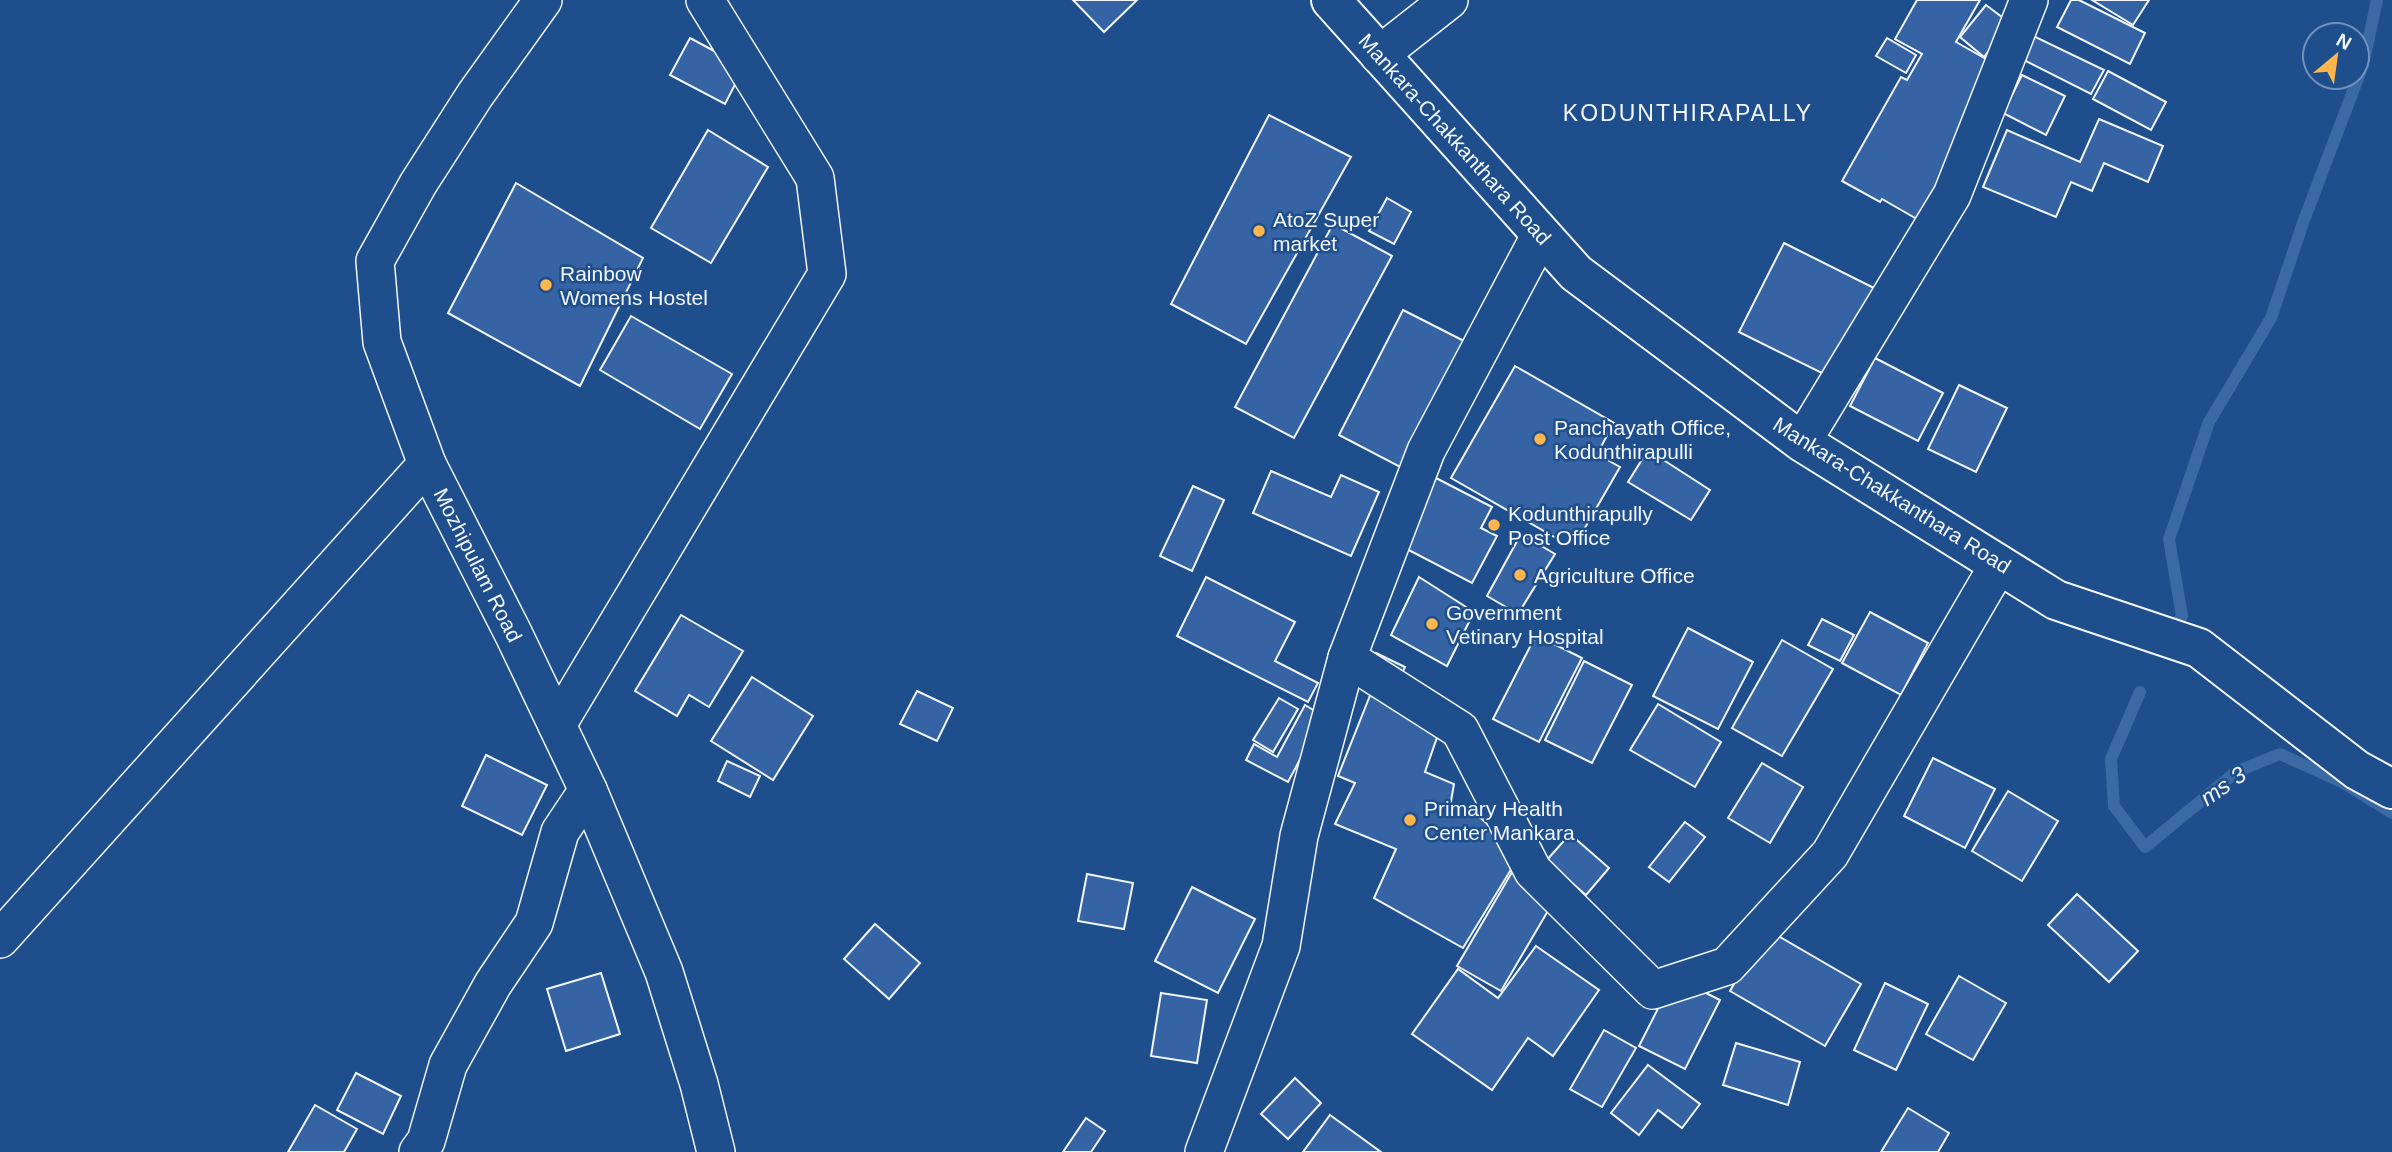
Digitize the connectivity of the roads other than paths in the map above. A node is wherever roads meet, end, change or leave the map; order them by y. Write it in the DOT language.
graph roads {
  1 [pos="705,0"];
  2 [pos="1331,0"];
  3 [pos="1449,0"];
  4 [pos="2029,0"];
  5 [pos="538,2"];
  6 [pos="1379,55"];
  7 [pos="1541,234"];
  8 [pos="1802,442"];
  9 [pos="427,464"];
  10 [pos="2000,564"];
  11 [pos="1347,658"];
  12 [pos="557,725"];
  13 [pos="2392,789"];
  14 [pos="588,790"];
  15 [pos="0,939"];
  16 [pos="418,1152"];
  17 [pos="716,1152"];
  18 [pos="1205,1152"];
  1 -- 12 [label="street"];
  2 -- 6 [label="main road, Mankara-Chakkanthara Road"];
  3 -- 6 [label="street"];
  4 -- 8 [label="street"];
  5 -- 9 [label="street, Mozhipulam Road"];
  6 -- 7 [label="main road, Mankara-Chakkanthara Road"];
  7 -- 8 [label="main road, Mankara-Chakkanthara Road"];
  7 -- 11 [label="street"];
  8 -- 10 [label="main road, Mankara-Chakkanthara Road"];
  9 -- 12 [label="street, Mozhipulam Road"];
  9 -- 15 [label="street"];
  10 -- 11 [label="street"];
  10 -- 13 [label="main road, Mankara-Chakkanthara Road"];
  11 -- 18 [label="street"];
  12 -- 14 [label="street, Mozhipulam Road"];
  14 -- 16 [label="street"];
  14 -- 17 [label="street, Mozhipulam Road"];
}
